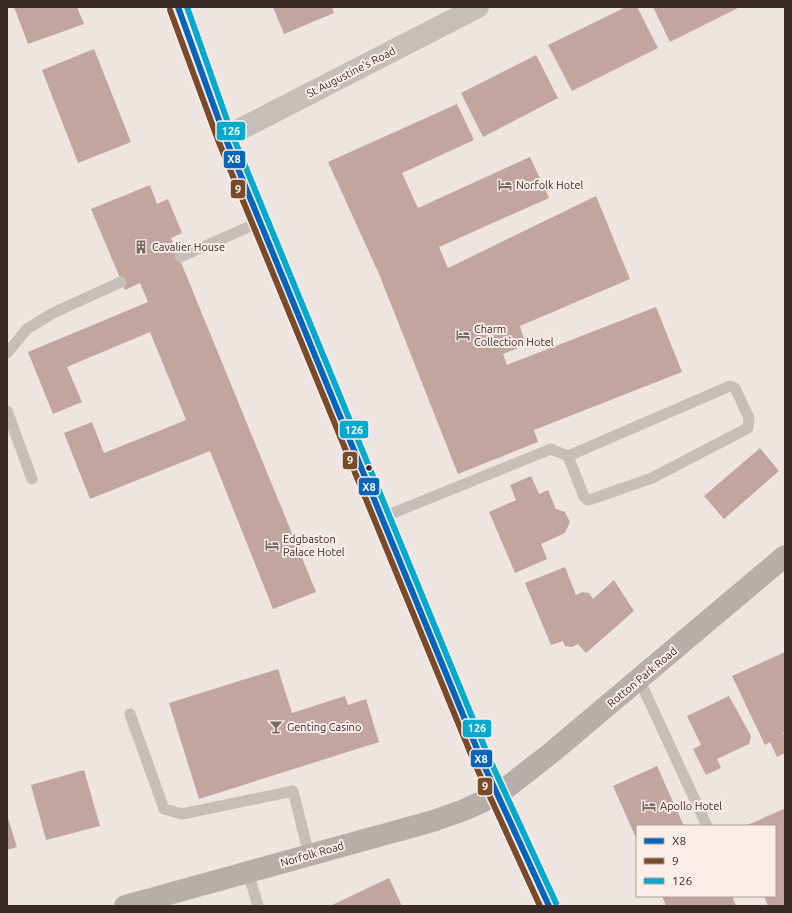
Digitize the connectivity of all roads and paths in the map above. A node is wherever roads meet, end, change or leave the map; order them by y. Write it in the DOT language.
graph roads {
  1 [pos="178,7"];
  2 [pos="478,7"];
  3 [pos="225,137"];
  4 [pos="260,222"];
  5 [pos="180,257"];
  6 [pos="121,282"];
  7 [pos="7,353"];
  8 [pos="7,411"];
  9 [pos="568,456"];
  10 [pos="32,479"];
  11 [pos="383,517"];
  12 [pos="785,556"];
  13 [pos="639,679"];
  14 [pos="130,714"];
  15 [pos="497,795"];
  16 [pos="707,825"];
  17 [pos="309,855"];
  18 [pos="248,872"];
  19 [pos="125,906"];
  20 [pos="258,906"];
  21 [pos="549,906"];
  1 -- 3 [label="highway"];
  2 -- 3 [label="street, St Augustine's Road"];
  3 -- 4 [label="highway"];
  4 -- 5 [label="lane"];
  4 -- 11 [label="highway"];
  6 -- 7 [label="lane"];
  8 -- 10 [label="lane"];
  9 -- 9 [label="lane"];
  9 -- 11 [label="lane"];
  11 -- 15 [label="highway"];
  12 -- 13 [label="main road, Rotton Park Road"];
  13 -- 15 [label="main road, Rotton Park Road"];
  13 -- 16 [label="lane"];
  14 -- 17 [label="lane"];
  15 -- 17 [label="main road, Norfolk Road"];
  15 -- 21 [label="highway"];
  17 -- 18 [label="main road, Norfolk Road"];
  18 -- 19 [label="main road, Norfolk Road"];
  18 -- 20 [label="lane"];
}
